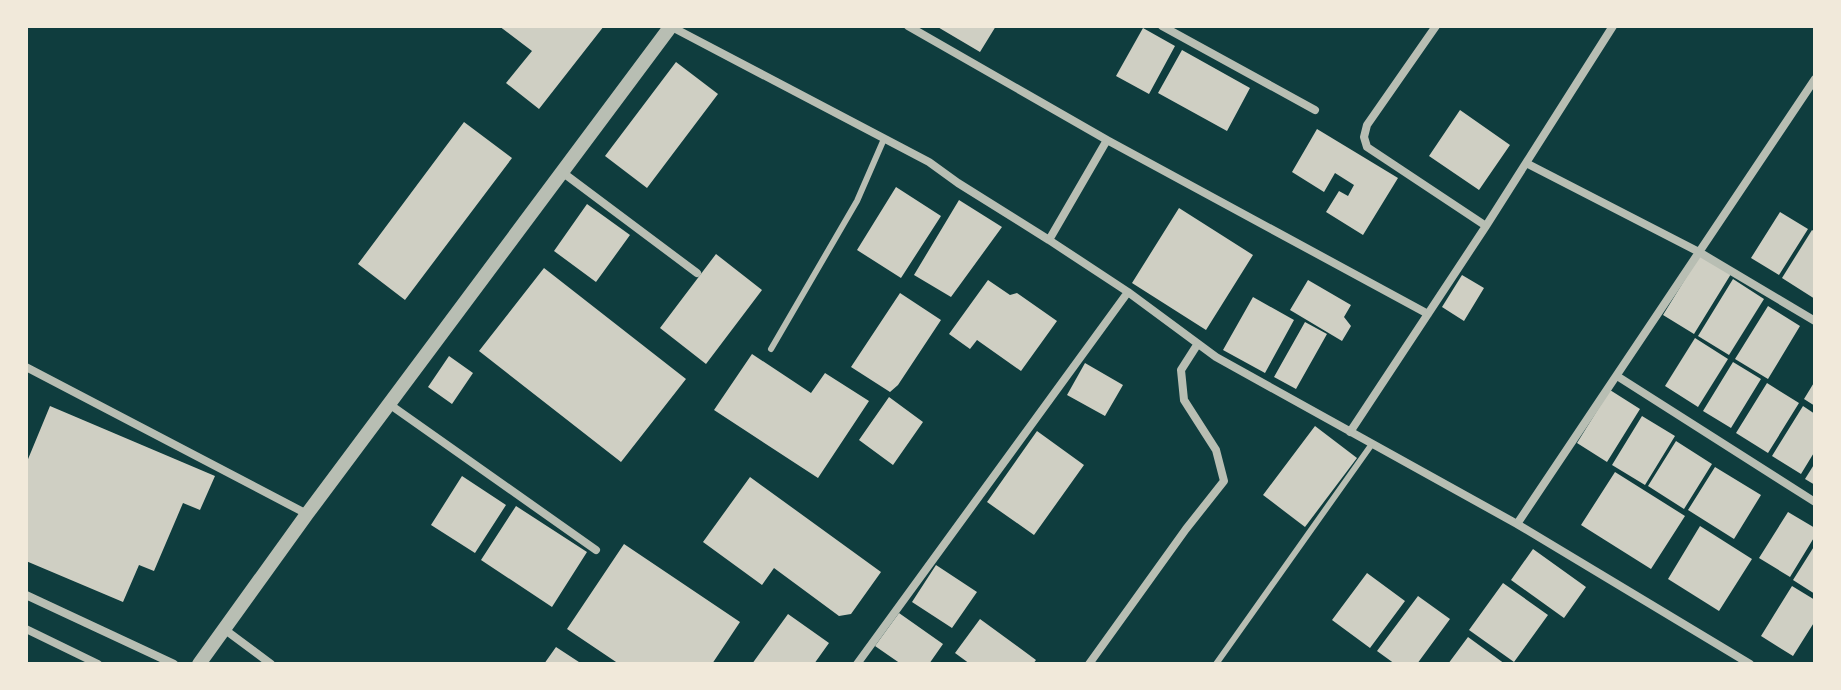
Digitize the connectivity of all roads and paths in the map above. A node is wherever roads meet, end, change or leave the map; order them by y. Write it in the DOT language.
graph roads {
  1 [pos="670,26"];
  2 [pos="908,26"];
  3 [pos="1162,26"];
  4 [pos="1436,26"];
  5 [pos="1613,26"];
  6 [pos="1815,79"];
  7 [pos="1315,110"];
  8 [pos="884,139"];
  9 [pos="1107,140"];
  10 [pos="1526,163"];
  11 [pos="562,172"];
  12 [pos="1486,226"];
  13 [pos="1049,240"];
  14 [pos="1699,252"];
  15 [pos="697,273"];
  16 [pos="1128,292"];
  17 [pos="1428,314"];
  18 [pos="1815,321"];
  19 [pos="1197,345"];
  20 [pos="771,349"];
  21 [pos="26,367"];
  22 [pos="1617,376"];
  23 [pos="389,404"];
  24 [pos="1350,432"];
  25 [pos="1372,444"];
  26 [pos="1815,502"];
  27 [pos="307,514"];
  28 [pos="1517,524"];
  29 [pos="596,550"];
  30 [pos="26,595"];
  31 [pos="26,629"];
  32 [pos="224,629"];
  33 [pos="98,664"];
  34 [pos="174,664"];
  35 [pos="199,664"];
  36 [pos="271,664"];
  37 [pos="857,664"];
  38 [pos="1089,664"];
  39 [pos="1216,664"];
  40 [pos="1750,664"];
  1 -- 8 [label="street"];
  1 -- 11 [label="street"];
  2 -- 9 [label="street"];
  3 -- 7 [label="street"];
  4 -- 12 [label="street"];
  5 -- 10 [label="street"];
  6 -- 14 [label="street"];
  8 -- 13 [label="street"];
  8 -- 20 [label="lane"];
  9 -- 13 [label="street"];
  9 -- 17 [label="street"];
  10 -- 12 [label="street"];
  10 -- 14 [label="street"];
  11 -- 15 [label="street"];
  11 -- 23 [label="street"];
  12 -- 17 [label="street"];
  13 -- 16 [label="street"];
  14 -- 18 [label="street"];
  14 -- 22 [label="street"];
  16 -- 19 [label="street"];
  16 -- 37 [label="street"];
  17 -- 24 [label="street"];
  19 -- 24 [label="street"];
  19 -- 38 [label="street"];
  21 -- 27 [label="street"];
  22 -- 26 [label="street"];
  22 -- 28 [label="street"];
  23 -- 27 [label="street"];
  23 -- 29 [label="street"];
  24 -- 25 [label="street"];
  25 -- 28 [label="street"];
  25 -- 39 [label="lane"];
  27 -- 32 [label="street"];
  28 -- 40 [label="street"];
  30 -- 34 [label="street"];
  31 -- 33 [label="street"];
  32 -- 35 [label="street"];
  32 -- 36 [label="street"];
}
